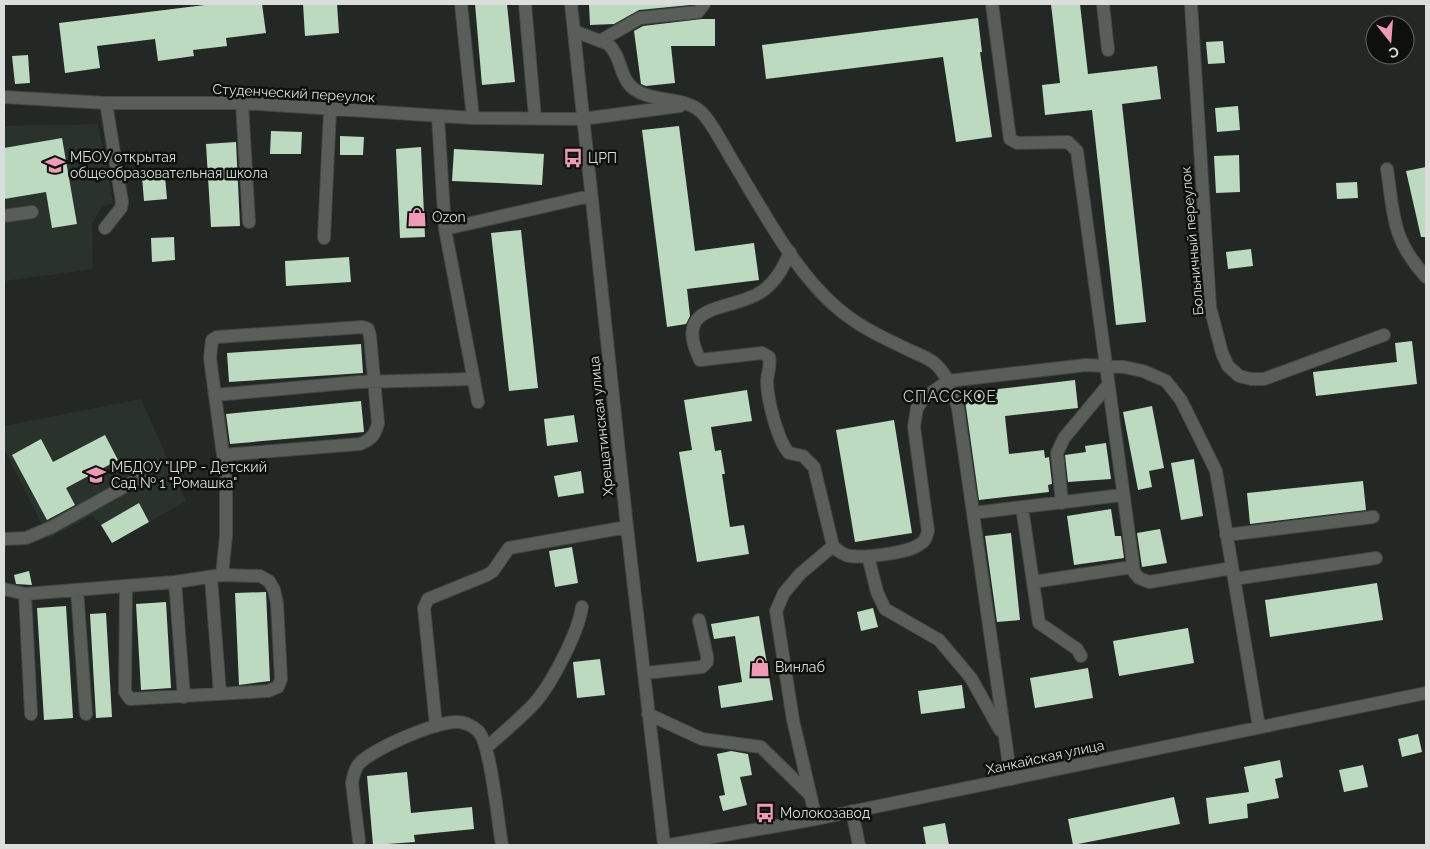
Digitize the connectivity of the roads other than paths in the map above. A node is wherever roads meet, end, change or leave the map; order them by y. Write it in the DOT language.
graph roads {
  1 [pos="461,4"];
  2 [pos="525,4"];
  3 [pos="572,4"];
  4 [pos="704,4"];
  5 [pos="992,4"];
  6 [pos="1102,4"];
  7 [pos="1191,4"];
  8 [pos="574,31"];
  9 [pos="600,41"];
  10 [pos="1108,50"];
  11 [pos="4,97"];
  12 [pos="106,103"];
  13 [pos="242,103"];
  14 [pos="693,105"];
  15 [pos="330,110"];
  16 [pos="438,117"];
  17 [pos="473,118"];
  18 [pos="535,118"];
  19 [pos="582,119"];
  20 [pos="1387,169"];
  21 [pos="590,196"];
  22 [pos="32,212"];
  23 [pos="4,216"];
  24 [pos="250,222"];
  25 [pos="105,228"];
  26 [pos="445,229"];
  27 [pos="324,238"];
  28 [pos="790,252"];
  29 [pos="1426,277"];
  30 [pos="1384,335"];
  31 [pos="1105,366"];
  32 [pos="474,379"];
  33 [pos="948,381"];
  34 [pos="375,382"];
  35 [pos="1108,385"];
  36 [pos="215,395"];
  37 [pos="478,402"];
  38 [pos="226,456"];
  39 [pos="140,478"];
  40 [pos="1122,496"];
  41 [pos="1062,502"];
  42 [pos="1022,507"];
  43 [pos="973,513"];
  44 [pos="1373,517"];
  45 [pos="627,527"];
  46 [pos="1226,535"];
  47 [pos="4,539"];
  48 [pos="833,546"];
  49 [pos="868,556"];
  50 [pos="1376,558"];
  51 [pos="1132,567"];
  52 [pos="1233,573"];
  53 [pos="216,576"];
  54 [pos="175,582"];
  55 [pos="1033,582"];
  56 [pos="126,586"];
  57 [pos="4,589"];
  58 [pos="77,590"];
  59 [pos="25,594"];
  60 [pos="582,607"];
  61 [pos="699,620"];
  62 [pos="1081,656"];
  63 [pos="645,673"];
  64 [pos="1426,693"];
  65 [pos="220,694"];
  66 [pos="184,697"];
  67 [pos="31,714"];
  68 [pos="86,714"];
  69 [pos="648,714"];
  70 [pos="436,726"];
  71 [pos="1260,727"];
  72 [pos="1004,737"];
  73 [pos="487,747"];
  74 [pos="1011,779"];
  75 [pos="809,794"];
  76 [pos="852,811"];
  77 [pos="816,819"];
  78 [pos="359,841"];
  79 [pos="502,845"];
  80 [pos="664,845"];
  81 [pos="669,845"];
  82 [pos="859,845"];
  1 -- 17 [label="street"];
  2 -- 18 [label="street"];
  3 -- 8 [label="street, Хрещатинская улица"];
  4 -- 9 [label="street"];
  5 -- 31 [label="street"];
  6 -- 10 [label="street"];
  7 -- 30 [label="street, Больничный переулок"];
  8 -- 9 [label="street"];
  8 -- 19 [label="street, Хрещатинская улица"];
  9 -- 14 [label="street"];
  11 -- 12 [label="street, Студенческий переулок"];
  12 -- 13 [label="street, Студенческий переулок"];
  12 -- 25 [label="street"];
  13 -- 15 [label="street, Студенческий переулок"];
  13 -- 24 [label="street"];
  14 -- 19 [label="street, Студенческий переулок"];
  14 -- 28 [label="street"];
  15 -- 16 [label="street, Студенческий переулок"];
  15 -- 27 [label="street"];
  16 -- 17 [label="street, Студенческий переулок"];
  16 -- 26 [label="street"];
  17 -- 18 [label="street, Студенческий переулок"];
  18 -- 19 [label="street, Студенческий переулок"];
  19 -- 21 [label="street, Хрещатинская улица"];
  20 -- 29 [label="street"];
  21 -- 26 [label="street"];
  21 -- 45 [label="street, Хрещатинская улица"];
  22 -- 23 [label="street"];
  26 -- 32 [label="street"];
  28 -- 33 [label="street"];
  28 -- 48 [label="street"];
  31 -- 33 [label="street"];
  31 -- 35 [label="street"];
  31 -- 46 [label="street"];
  32 -- 34 [label="street"];
  32 -- 37 [label="street"];
  33 -- 43 [label="street"];
  33 -- 49 [label="street"];
  34 -- 36 [label="street"];
  34 -- 36 [label="street"];
  34 -- 38 [label="street"];
  35 -- 40 [label="street"];
  35 -- 41 [label="street"];
  36 -- 38 [label="street"];
  38 -- 53 [label="street"];
  39 -- 47 [label="street"];
  40 -- 41 [label="street"];
  40 -- 51 [label="street"];
  41 -- 42 [label="street"];
  42 -- 43 [label="street"];
  42 -- 55 [label="street"];
  43 -- 72 [label="street"];
  44 -- 46 [label="street"];
  45 -- 63 [label="street, Хрещатинская улица"];
  45 -- 70 [label="street"];
  46 -- 52 [label="street"];
  48 -- 49 [label="street"];
  48 -- 75 [label="street"];
  49 -- 72 [label="street"];
  50 -- 52 [label="street"];
  51 -- 52 [label="street"];
  51 -- 55 [label="street"];
  52 -- 71 [label="street"];
  53 -- 54 [label="street"];
  53 -- 65 [label="street"];
  53 -- 65 [label="street"];
  54 -- 56 [label="street"];
  54 -- 66 [label="street"];
  55 -- 62 [label="street"];
  56 -- 58 [label="street"];
  56 -- 66 [label="street"];
  57 -- 59 [label="street"];
  58 -- 59 [label="street"];
  58 -- 68 [label="street"];
  59 -- 67 [label="street"];
  60 -- 73 [label="street"];
  61 -- 63 [label="street"];
  63 -- 69 [label="street, Хрещатинская улица"];
  64 -- 71 [label="street, Ханкайская улица"];
  65 -- 66 [label="street"];
  69 -- 75 [label="street"];
  69 -- 80 [label="street, Хрещатинская улица"];
  70 -- 73 [label="street"];
  70 -- 78 [label="street"];
  71 -- 74 [label="street, Ханкайская улица"];
  72 -- 74 [label="street"];
  73 -- 79 [label="street"];
  74 -- 76 [label="street, Ханкайская улица"];
  75 -- 77 [label="street"];
  76 -- 77 [label="street, Ханкайская улица"];
  76 -- 82 [label="street"];
  77 -- 81 [label="street, Ханкайская улица"];
}
